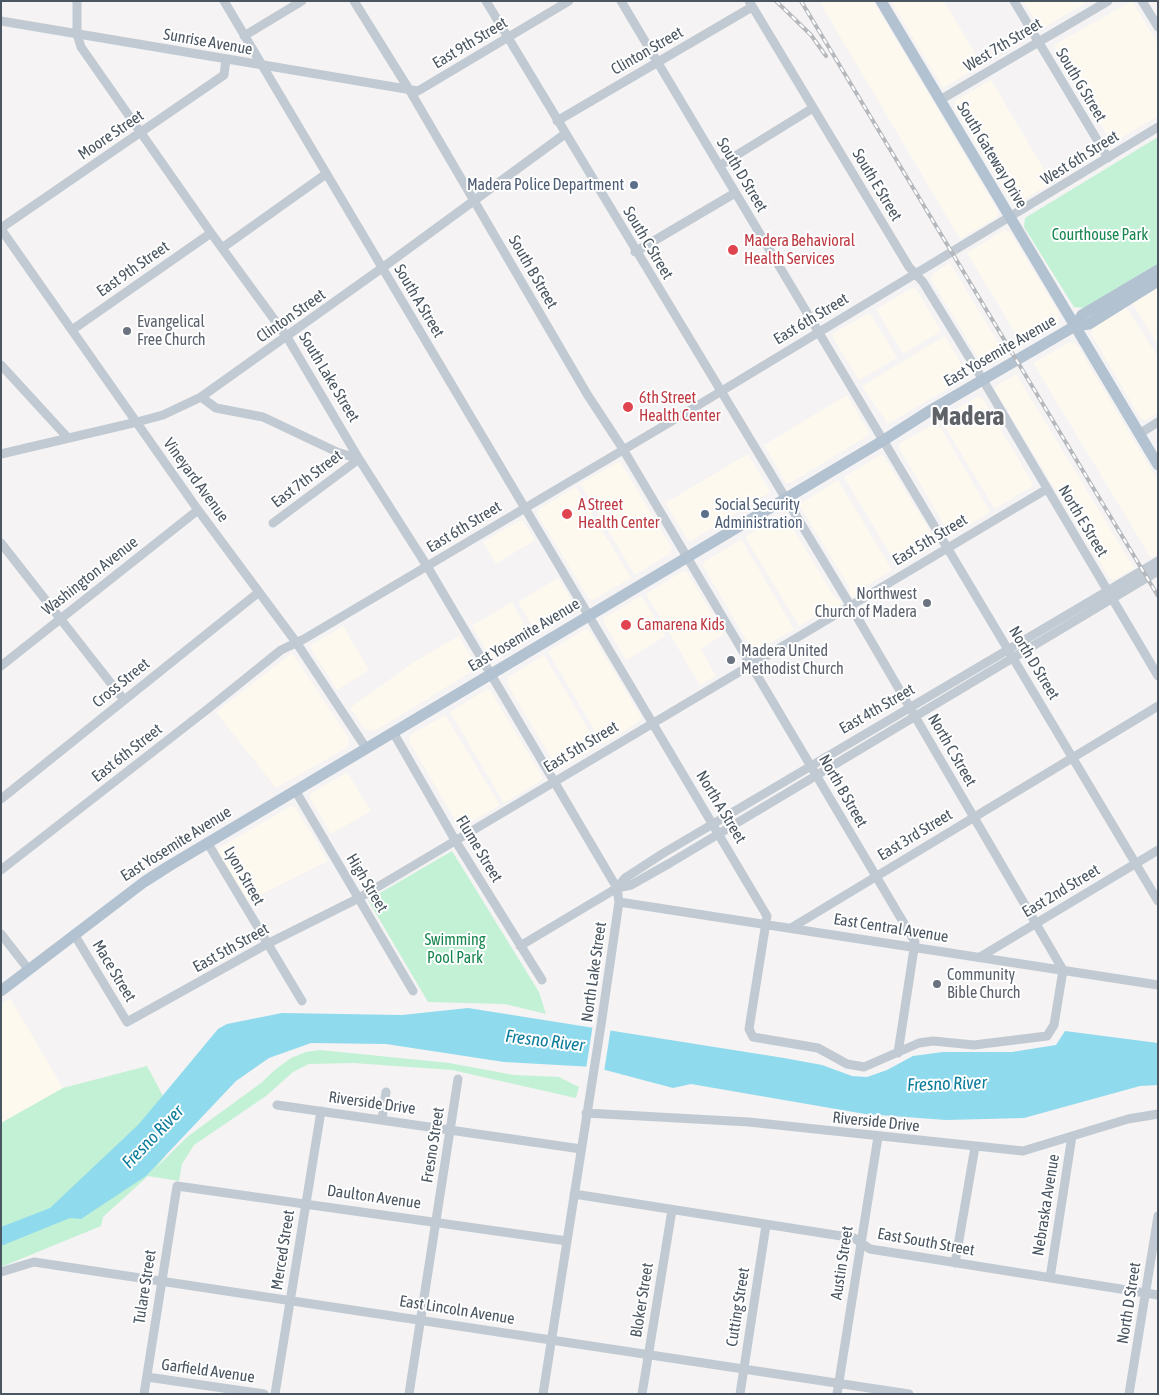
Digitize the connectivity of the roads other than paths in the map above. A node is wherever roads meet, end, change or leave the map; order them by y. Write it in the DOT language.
graph roads {
  1 [pos="77,1"];
  2 [pos="224,1"];
  3 [pos="302,1"];
  4 [pos="354,1"];
  5 [pos="486,1"];
  6 [pos="569,1"];
  7 [pos="621,1"];
  8 [pos="881,1"];
  9 [pos="1014,1"];
  10 [pos="1108,1"];
  11 [pos="1142,1"];
  12 [pos="751,4"];
  13 [pos="1,21"];
  14 [pos="1158,27"];
  15 [pos="76,34"];
  16 [pos="244,36"];
  17 [pos="508,38"];
  18 [pos="1038,42"];
  19 [pos="226,59"];
  20 [pos="658,62"];
  21 [pos="262,66"];
  22 [pos="410,91"];
  23 [pos="940,100"];
  24 [pos="813,108"];
  25 [pos="557,121"];
  26 [pos="1158,127"];
  27 [pos="142,133"];
  28 [pos="565,134"];
  29 [pos="1108,158"];
  30 [pos="719,166"];
  31 [pos="326,174"];
  32 [pos="735,193"];
  33 [pos="474,202"];
  34 [pos="1011,218"];
  35 [pos="1,228"];
  36 [pos="211,233"];
  37 [pos="966,244"];
  38 [pos="222,248"];
  39 [pos="635,252"];
  40 [pos="382,268"];
  41 [pos="1158,270"];
  42 [pos="916,274"];
  43 [pos="1158,281"];
  44 [pos="1075,326"];
  45 [pos="72,330"];
  46 [pos="819,332"];
  47 [pos="287,336"];
  48 [pos="1,365"];
  49 [pos="983,380"];
  50 [pos="721,391"];
  51 [pos="201,397"];
  52 [pos="137,422"];
  53 [pos="1158,422"];
  54 [pos="1139,434"];
  55 [pos="68,438"];
  56 [pos="884,440"];
  57 [pos="623,449"];
  58 [pos="1,454"];
  59 [pos="360,459"];
  60 [pos="1158,465"];
  61 [pos="1047,489"];
  62 [pos="785,498"];
  63 [pos="524,508"];
  64 [pos="198,510"];
  65 [pos="273,523"];
  66 [pos="1,542"];
  67 [pos="948,547"];
  68 [pos="687,557"];
  69 [pos="1158,561"];
  70 [pos="427,566"];
  71 [pos="1158,571"];
  72 [pos="260,592"];
  73 [pos="1110,595"];
  74 [pos="850,605"];
  75 [pos="590,615"];
  76 [pos="61,618"];
  77 [pos="296,642"];
  78 [pos="1010,653"];
  79 [pos="751,664"];
  80 [pos="1,666"];
  81 [pos="492,674"];
  82 [pos="1158,676"];
  83 [pos="124,700"];
  84 [pos="1158,706"];
  85 [pos="912,711"];
  86 [pos="652,722"];
  87 [pos="394,732"];
  88 [pos="366,748"];
  89 [pos="1072,758"];
  90 [pos="811,765"];
  91 [pos="816,775"];
  92 [pos="555,781"];
  93 [pos="295,790"];
  94 [pos="1,799"];
  95 [pos="973,818"];
  96 [pos="714,823"];
  97 [pos="719,832"];
  98 [pos="455,840"];
  99 [pos="207,842"];
  100 [pos="1158,850"];
  101 [pos="1136,864"];
  102 [pos="1,870"];
  103 [pos="876,877"];
  104 [pos="617,888"];
  105 [pos="359,898"];
  106 [pos="1158,901"];
  107 [pos="619,902"];
  108 [pos="1036,923"];
  109 [pos="766,924"];
  110 [pos="791,928"];
  111 [pos="1,934"];
  112 [pos="74,934"];
  113 [pos="267,944"];
  114 [pos="520,946"];
  115 [pos="915,947"];
  116 [pos="980,957"];
  117 [pos="29,970"];
  118 [pos="1063,970"];
  119 [pos="542,980"];
  120 [pos="1158,985"];
  121 [pos="1,991"];
  122 [pos="413,991"];
  123 [pos="302,1001"];
  124 [pos="127,1022"];
  125 [pos="898,1053"];
  126 [pos="458,1079"];
  127 [pos="386,1092"];
  128 [pos="277,1105"];
  129 [pos="321,1111"];
  130 [pos="586,1113"];
  131 [pos="1158,1114"];
  132 [pos="382,1119"];
  133 [pos="450,1130"];
  134 [pos="1072,1136"];
  135 [pos="878,1137"];
  136 [pos="975,1147"];
  137 [pos="581,1149"];
  138 [pos="177,1186"];
  139 [pos="574,1194"];
  140 [pos="305,1202"];
  141 [pos="672,1210"];
  142 [pos="1158,1216"];
  143 [pos="436,1222"];
  144 [pos="766,1225"];
  145 [pos="567,1241"];
  146 [pos="861,1242"];
  147 [pos="955,1263"];
  148 [pos="1,1272"];
  149 [pos="1050,1278"];
  150 [pos="162,1280"];
  151 [pos="1145,1293"];
  152 [pos="1158,1295"];
  153 [pos="290,1300"];
  154 [pos="420,1320"];
  155 [pos="551,1339"];
  156 [pos="648,1354"];
  157 [pos="744,1368"];
  158 [pos="147,1377"];
  159 [pos="838,1383"];
  160 [pos="144,1394"];
  161 [pos="264,1394"];
  162 [pos="275,1394"];
  163 [pos="409,1394"];
  164 [pos="543,1394"];
  165 [pos="642,1394"];
  166 [pos="740,1394"];
  167 [pos="837,1394"];
  168 [pos="909,1394"];
  169 [pos="1129,1394"];
  1 -- 15 [label="street, South Lake Street"];
  2 -- 16 [label="street, South A Street"];
  3 -- 16 [label="street"];
  4 -- 22 [label="street, South B Street"];
  5 -- 17 [label="street, South C Street"];
  6 -- 17 [label="street, East 9th Street"];
  7 -- 20 [label="street, South D Street"];
  8 -- 23 [label="main road, South Gateway Drive"];
  9 -- 18 [label="street, South G Street"];
  10 -- 18 [label="street, West 7th Street"];
  11 -- 14 [label="street"];
  12 -- 20 [label="street, Clinton Street"];
  12 -- 24 [label="street, South E Street"];
  13 -- 15 [label="street, Sunrise Avenue"];
  15 -- 19 [label="street, Sunrise Avenue"];
  15 -- 27 [label="street, South Lake Street"];
  16 -- 21 [label="street, South A Street"];
  17 -- 22 [label="street, East 9th Street"];
  17 -- 25 [label="street, South C Street"];
  18 -- 23 [label="street, West 7th Street"];
  18 -- 29 [label="street, South G Street"];
  19 -- 21 [label="street, Sunrise Avenue"];
  19 -- 27 [label="street, Moore Street"];
  20 -- 25 [label="street, Clinton Street"];
  20 -- 30 [label="street, South D Street"];
  21 -- 22 [label="street, Sunrise Avenue"];
  21 -- 31 [label="street, South A Street"];
  22 -- 33 [label="street, South B Street"];
  23 -- 34 [label="main road, South Gateway Drive"];
  24 -- 30 [label="street"];
  24 -- 42 [label="street, South E Street"];
  25 -- 28 [label="street, South C Street"];
  26 -- 29 [label="street, West 6th Street"];
  27 -- 35 [label="street, Moore Street"];
  27 -- 36 [label="street, South Lake Street"];
  28 -- 33 [label="street, Clinton Street"];
  28 -- 39 [label="street, South C Street"];
  29 -- 34 [label="street, West 6th Street"];
  30 -- 32 [label="street, South D Street"];
  31 -- 38 [label="street"];
  31 -- 40 [label="street, South A Street"];
  32 -- 39 [label="street"];
  32 -- 46 [label="street, South D Street"];
  33 -- 40 [label="street, Clinton Street"];
  33 -- 57 [label="street, South B Street"];
  34 -- 37 [label="street, West 6th Street"];
  34 -- 44 [label="main road, South Gateway Drive"];
  35 -- 45 [label="street, Vineyard Avenue"];
  36 -- 38 [label="street, South Lake Street"];
  36 -- 45 [label="street, East 9th Street"];
  37 -- 42 [label="street, East 6th Street"];
  38 -- 47 [label="street, South Lake Street"];
  39 -- 50 [label="street, South C Street"];
  40 -- 47 [label="street, Clinton Street"];
  40 -- 63 [label="street, South A Street"];
  41 -- 44 [label="main road"];
  42 -- 46 [label="street, East 6th Street"];
  42 -- 49 [label="street, South E Street"];
  43 -- 44 [label="main road"];
  44 -- 49 [label="main road, East Yosemite Avenue"];
  44 -- 54 [label="main road, South Gateway Drive"];
  45 -- 52 [label="street, Vineyard Avenue"];
  46 -- 50 [label="street, East 6th Street"];
  46 -- 56 [label="street, South D Street"];
  47 -- 51 [label="street, Clinton Street"];
  47 -- 59 [label="street, South Lake Street"];
  48 -- 55 [label="street"];
  49 -- 56 [label="main road, East Yosemite Avenue"];
  49 -- 61 [label="street, North E Street"];
  50 -- 57 [label="street, East 6th Street"];
  50 -- 62 [label="street, South C Street"];
  51 -- 52 [label="street, Clinton Street"];
  51 -- 59 [label="street"];
  52 -- 55 [label="street, Clinton Street"];
  52 -- 64 [label="street, Vineyard Avenue"];
  53 -- 54 [label="street"];
  54 -- 60 [label="main road, South Gateway Drive"];
  55 -- 58 [label="street, Clinton Street"];
  56 -- 62 [label="main road, East Yosemite Avenue"];
  56 -- 67 [label="street, North D Street"];
  57 -- 63 [label="street, East 6th Street"];
  57 -- 68 [label="street, South B Street"];
  59 -- 65 [label="street, East 7th Street"];
  59 -- 70 [label="street, South Lake Street"];
  61 -- 67 [label="street, East 5th Street"];
  61 -- 73 [label="street, North E Street"];
  62 -- 68 [label="main road, East Yosemite Avenue"];
  62 -- 74 [label="street, North C Street"];
  63 -- 70 [label="street, East 6th Street"];
  63 -- 75 [label="street, South A Street"];
  64 -- 72 [label="street, Vineyard Avenue"];
  64 -- 76 [label="street, Washington Avenue"];
  66 -- 76 [label="street"];
  67 -- 74 [label="street, East 5th Street"];
  67 -- 78 [label="street, North D Street"];
  68 -- 75 [label="main road, East Yosemite Avenue"];
  68 -- 79 [label="street, North B Street"];
  69 -- 73 [label="street, East 4th Street"];
  70 -- 77 [label="street, East 6th Street"];
  70 -- 81 [label="street, South Lake Street"];
  71 -- 73 [label="street, East 4th Street"];
  72 -- 77 [label="street, Vineyard Avenue"];
  72 -- 83 [label="street, Cross Street"];
  73 -- 78 [label="street, East 4th Street"];
  73 -- 82 [label="street, North E Street"];
  74 -- 79 [label="street, East 5th Street"];
  74 -- 85 [label="street, North C Street"];
  75 -- 81 [label="main road, East Yosemite Avenue"];
  75 -- 86 [label="street, North A Street"];
  76 -- 80 [label="street, Washington Avenue"];
  76 -- 83 [label="street"];
  77 -- 88 [label="street, Vineyard Avenue"];
  77 -- 102 [label="street, East 6th Street"];
  78 -- 85 [label="street, East 4th Street"];
  78 -- 89 [label="street, North D Street"];
  79 -- 86 [label="street, East 5th Street"];
  79 -- 90 [label="street, North B Street"];
  81 -- 87 [label="main road, East Yosemite Avenue"];
  81 -- 92 [label="street, North Lake Street"];
  83 -- 94 [label="street, Cross Street"];
  84 -- 89 [label="street, East 3rd Street"];
  85 -- 90 [label="street, East 4th Street"];
  85 -- 91 [label="street, East 4th Street"];
  85 -- 95 [label="street, North C Street"];
  86 -- 92 [label="street, East 5th Street"];
  86 -- 96 [label="street, North A Street"];
  87 -- 88 [label="main road, East Yosemite Avenue"];
  87 -- 98 [label="street, Flume Street"];
  88 -- 93 [label="main road, East Yosemite Avenue"];
  89 -- 95 [label="street, East 3rd Street"];
  89 -- 101 [label="street, North D Street"];
  90 -- 91 [label="street, North B Street"];
  90 -- 96 [label="street, East 4th Street"];
  91 -- 97 [label="street, East 4th Street"];
  91 -- 103 [label="street, North B Street"];
  92 -- 98 [label="street, East 5th Street"];
  92 -- 104 [label="street, North Lake Street"];
  93 -- 99 [label="main road, East Yosemite Avenue"];
  93 -- 105 [label="street, High Street"];
  95 -- 103 [label="street, East 3rd Street"];
  95 -- 108 [label="street, North C Street"];
  96 -- 97 [label="street, North A Street"];
  96 -- 104 [label="street, East 4th Street"];
  97 -- 104 [label="street, East 4th Street"];
  97 -- 109 [label="street, North A Street"];
  98 -- 105 [label="street, East 5th Street"];
  98 -- 114 [label="street, Flume Street"];
  99 -- 112 [label="main road, East Yosemite Avenue"];
  99 -- 113 [label="street, Lyon Street"];
  100 -- 101 [label="street, East 2nd Street"];
  101 -- 106 [label="street, North D Street"];
  101 -- 108 [label="street, East 2nd Street"];
  103 -- 110 [label="street, East 3rd Street"];
  103 -- 115 [label="street, North B Street"];
  104 -- 107 [label="street, North Lake Street"];
  104 -- 114 [label="street, East 4th Street"];
  105 -- 113 [label="street, East 5th Street"];
  105 -- 122 [label="street, High Street"];
  107 -- 109 [label="street, East Central Avenue"];
  107 -- 130 [label="street, North Lake Street"];
  108 -- 116 [label="street, East 2nd Street"];
  108 -- 118 [label="street, North C Street"];
  109 -- 110 [label="street, East Central Avenue"];
  109 -- 125 [label="street, North A Street"];
  110 -- 115 [label="street, East Central Avenue"];
  111 -- 117 [label="street"];
  112 -- 117 [label="main road, East Yosemite Avenue"];
  112 -- 124 [label="street, Mace Street"];
  113 -- 123 [label="street, Lyon Street"];
  113 -- 124 [label="street, East 5th Street"];
  114 -- 119 [label="street, Flume Street"];
  115 -- 116 [label="street, East Central Avenue"];
  115 -- 125 [label="street"];
  116 -- 118 [label="street, East Central Avenue"];
  117 -- 121 [label="main road, East Yosemite Avenue"];
  118 -- 120 [label="street, East Central Avenue"];
  118 -- 125 [label="street"];
  126 -- 133 [label="street, Fresno Street"];
  127 -- 132 [label="street"];
  128 -- 129 [label="street, Riverside Drive"];
  129 -- 132 [label="street, Riverside Drive"];
  129 -- 140 [label="street, Merced Street"];
  130 -- 135 [label="street, Riverside Drive"];
  130 -- 137 [label="street, North Lake Street"];
  131 -- 134 [label="street, Riverside Drive"];
  132 -- 133 [label="street, Riverside Drive"];
  133 -- 137 [label="street, Riverside Drive"];
  133 -- 143 [label="street, Fresno Street"];
  134 -- 136 [label="street, Riverside Drive"];
  134 -- 149 [label="street, Nebraska Avenue"];
  135 -- 136 [label="street, Riverside Drive"];
  135 -- 146 [label="street, Austin Street"];
  136 -- 147 [label="street"];
  137 -- 139 [label="street, North Lake Street"];
  138 -- 140 [label="street, Daulton Avenue"];
  138 -- 150 [label="street, Tulare Street"];
  139 -- 141 [label="street, East South Street"];
  139 -- 145 [label="street, North Lake Street"];
  140 -- 143 [label="street, Daulton Avenue"];
  140 -- 153 [label="street, Merced Street"];
  141 -- 144 [label="street, East South Street"];
  141 -- 156 [label="street, Bloker Street"];
  142 -- 151 [label="street, North D Street"];
  143 -- 145 [label="street, Daulton Avenue"];
  143 -- 154 [label="street, Fresno Street"];
  144 -- 146 [label="street, East South Street"];
  144 -- 157 [label="street, Cutting Street"];
  145 -- 155 [label="street, North Lake Street"];
  146 -- 147 [label="street, East South Street"];
  146 -- 159 [label="street, Austin Street"];
  147 -- 149 [label="street, East South Street"];
  148 -- 150 [label="street, East Lincoln Avenue"];
  149 -- 151 [label="street, East South Street"];
  150 -- 153 [label="street, East Lincoln Avenue"];
  150 -- 158 [label="street, Tulare Street"];
  151 -- 152 [label="street, East South Street"];
  151 -- 169 [label="street, North D Street"];
  153 -- 154 [label="street, East Lincoln Avenue"];
  153 -- 162 [label="street, Merced Street"];
  154 -- 155 [label="street, East Lincoln Avenue"];
  154 -- 163 [label="street, Fresno Street"];
  155 -- 156 [label="street, East Lincoln Avenue"];
  155 -- 164 [label="street, North Lake Street"];
  156 -- 157 [label="street, East Lincoln Avenue"];
  156 -- 165 [label="street, Bloker Street"];
  157 -- 159 [label="street, East Lincoln Avenue"];
  157 -- 166 [label="street, Cutting Street"];
  158 -- 160 [label="street, Tulare Street"];
  158 -- 161 [label="street, Garfield Avenue"];
  159 -- 167 [label="street, Austin Street"];
  159 -- 168 [label="street, East Lincoln Avenue"];
}
